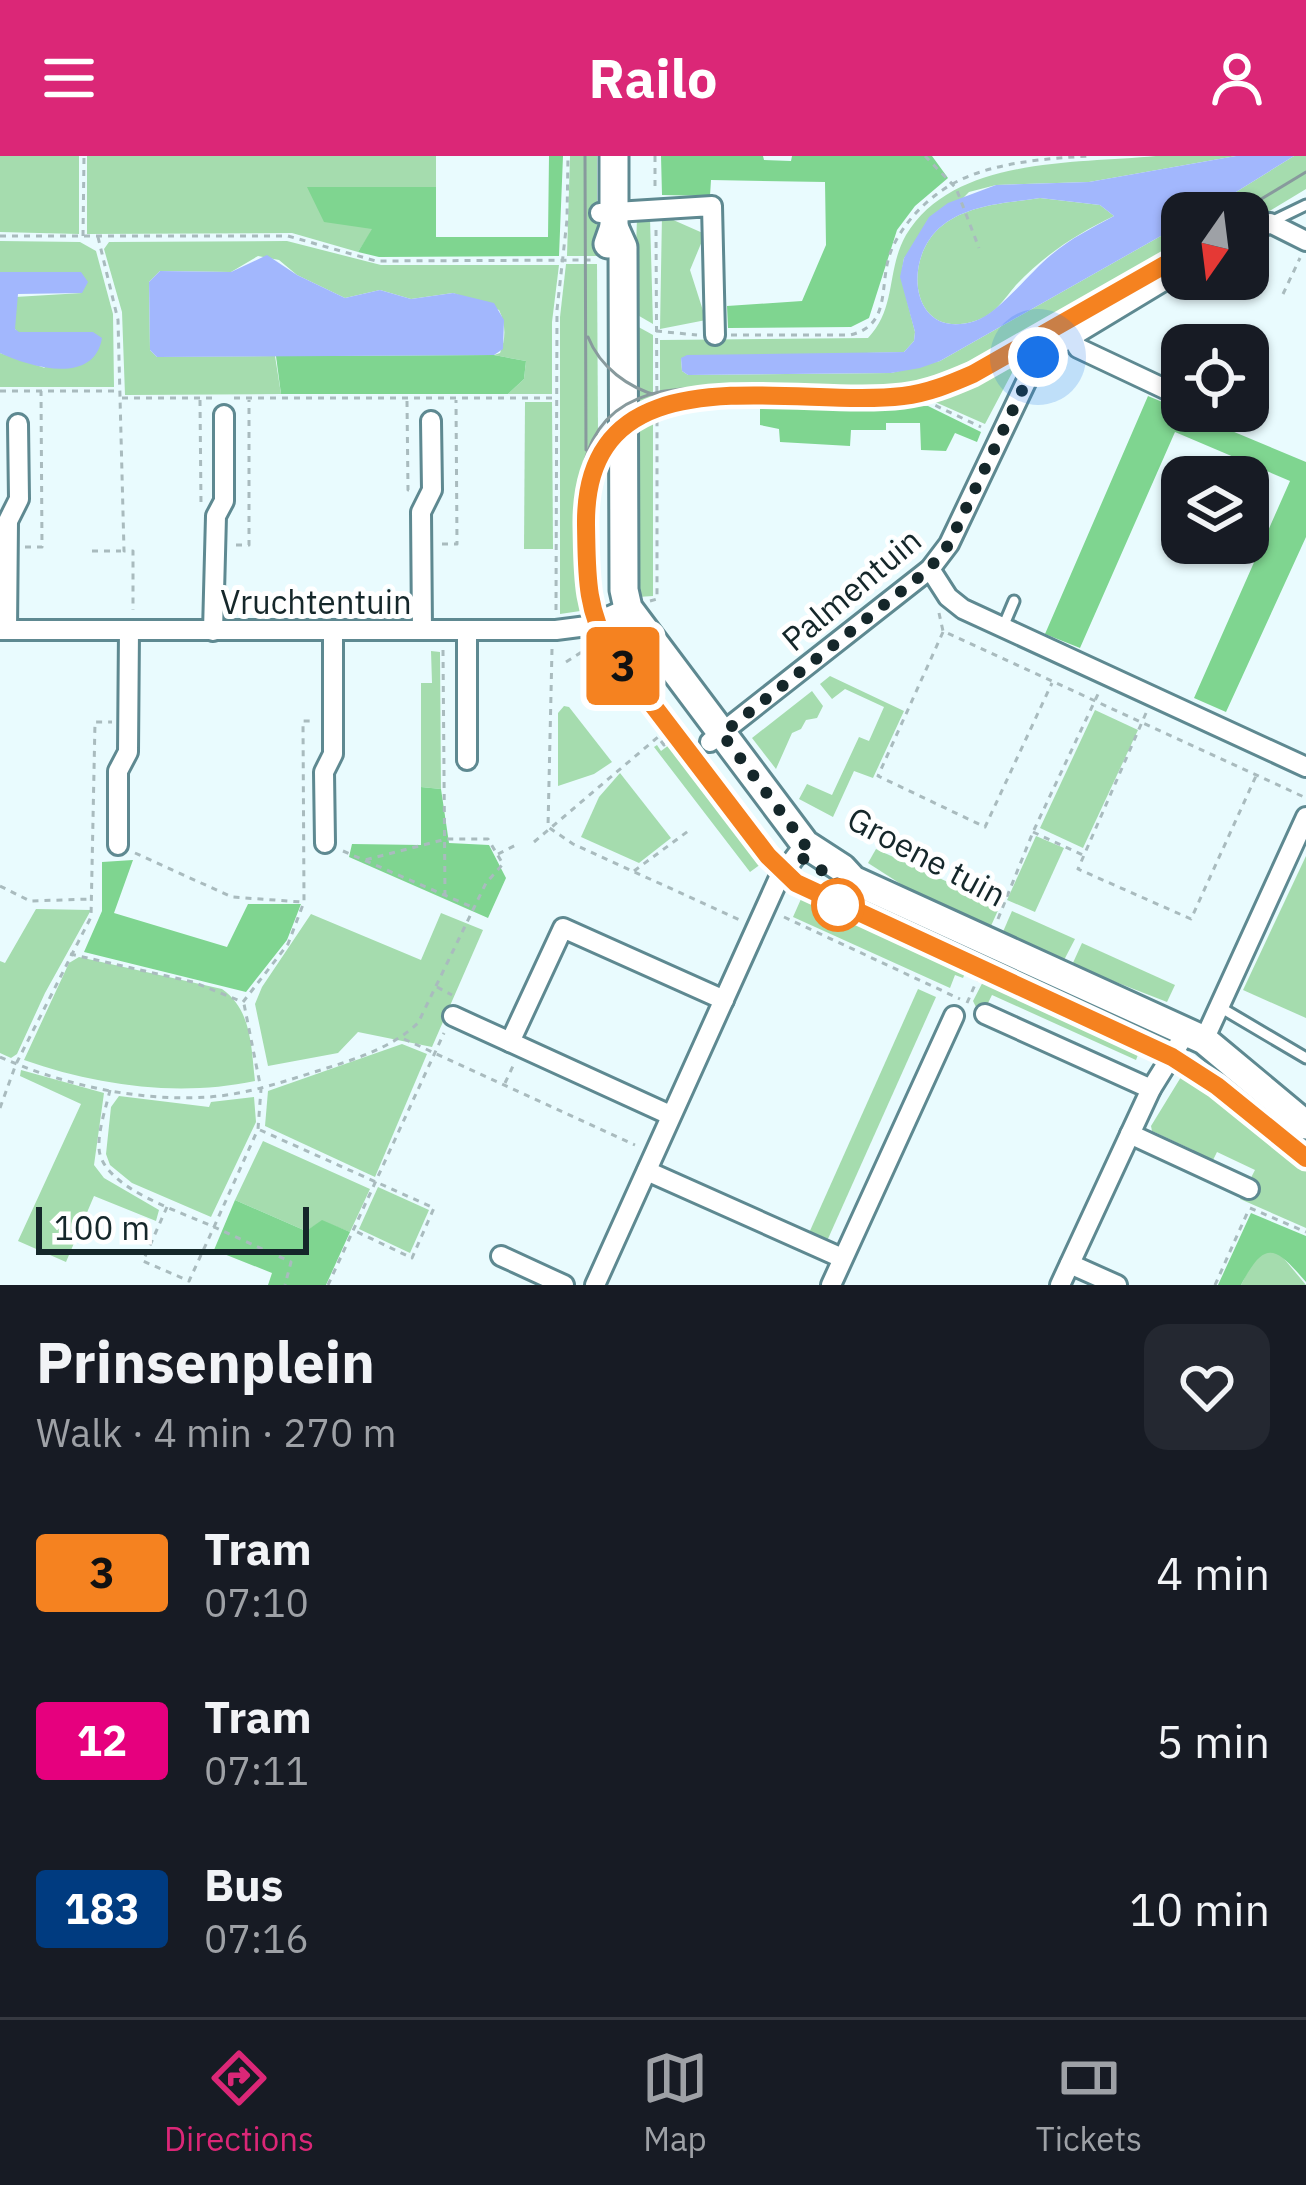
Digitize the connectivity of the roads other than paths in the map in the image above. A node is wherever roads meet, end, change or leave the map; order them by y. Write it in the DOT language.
graph roads {
  1 [pos="614,156"];
  2 [pos="1306,206"];
  3 [pos="609,218"];
  4 [pos="1270,223"];
  5 [pos="1306,243"];
  6 [pos="1161,282"];
  7 [pos="715,335"];
  8 [pos="1071,336"];
  9 [pos="1161,387"];
  10 [pos="224,416"];
  11 [pos="431,421"];
  12 [pos="18,424"];
  13 [pos="929,569"];
  14 [pos="1014,601"];
  15 [pos="626,609"];
  16 [pos="1003,627"];
  17 [pos="3,630"];
  18 [pos="131,630"];
  19 [pos="467,630"];
  20 [pos="213,631"];
  21 [pos="333,631"];
  22 [pos="422,631"];
  23 [pos="716,738"];
  24 [pos="467,760"];
  25 [pos="1306,767"];
  26 [pos="1306,817"];
  27 [pos="326,843"];
  28 [pos="118,845"];
  29 [pos="801,849"];
  30 [pos="724,1000"];
  31 [pos="453,1006"];
  32 [pos="1218,1006"];
  33 [pos="960,1011"];
  34 [pos="985,1014"];
  35 [pos="1196,1035"];
  36 [pos="516,1045"];
  37 [pos="1306,1058"];
  38 [pos="1151,1089"];
  39 [pos="670,1115"];
  40 [pos="1306,1125"];
  41 [pos="1130,1135"];
  42 [pos="651,1162"];
  43 [pos="1250,1198"];
  44 [pos="501,1256"];
  45 [pos="842,1258"];
  46 [pos="1070,1264"];
  47 [pos="564,1285"];
  48 [pos="595,1285"];
  49 [pos="830,1285"];
  50 [pos="1060,1285"];
  51 [pos="1118,1285"];
  1 -- 3 [label="street, Groene tuin"];
  2 -- 4 [label="lane"];
  3 -- 7 [label="street"];
  3 -- 15 [label="street, Groene tuin"];
  4 -- 5 [label="street"];
  6 -- 8 [label="street, Palmentuin"];
  8 -- 9 [label="street"];
  8 -- 13 [label="street, Palmentuin"];
  10 -- 20 [label="street"];
  11 -- 22 [label="street"];
  12 -- 17 [label="street"];
  13 -- 16 [label="street"];
  13 -- 23 [label="street, Palmentuin"];
  14 -- 16 [label="lane"];
  15 -- 19 [label="street, Vruchtentuin"];
  15 -- 23 [label="street, Groene tuin"];
  15 -- 23 [label="street, Groene tuin"];
  16 -- 25 [label="street"];
  17 -- 18 [label="street, Vruchtentuin"];
  18 -- 20 [label="street, Vruchtentuin"];
  18 -- 28 [label="street"];
  19 -- 22 [label="street, Vruchtentuin"];
  19 -- 24 [label="street"];
  20 -- 21 [label="street, Vruchtentuin"];
  21 -- 22 [label="street, Vruchtentuin"];
  21 -- 27 [label="street"];
  23 -- 29 [label="street, Groene tuin"];
  26 -- 32 [label="street"];
  29 -- 30 [label="street"];
  29 -- 35 [label="street, Groene tuin"];
  30 -- 36 [label="street"];
  30 -- 39 [label="street"];
  31 -- 36 [label="street"];
  32 -- 35 [label="street"];
  32 -- 37 [label="lane"];
  33 -- 45 [label="street"];
  34 -- 38 [label="street"];
  35 -- 38 [label="street"];
  35 -- 40 [label="street, Groene tuin"];
  36 -- 39 [label="street"];
  38 -- 41 [label="street"];
  39 -- 42 [label="street"];
  41 -- 43 [label="street"];
  41 -- 46 [label="street"];
  42 -- 45 [label="street"];
  42 -- 48 [label="street"];
  44 -- 47 [label="street"];
  45 -- 49 [label="street"];
  46 -- 50 [label="street"];
  46 -- 51 [label="street"];
}
